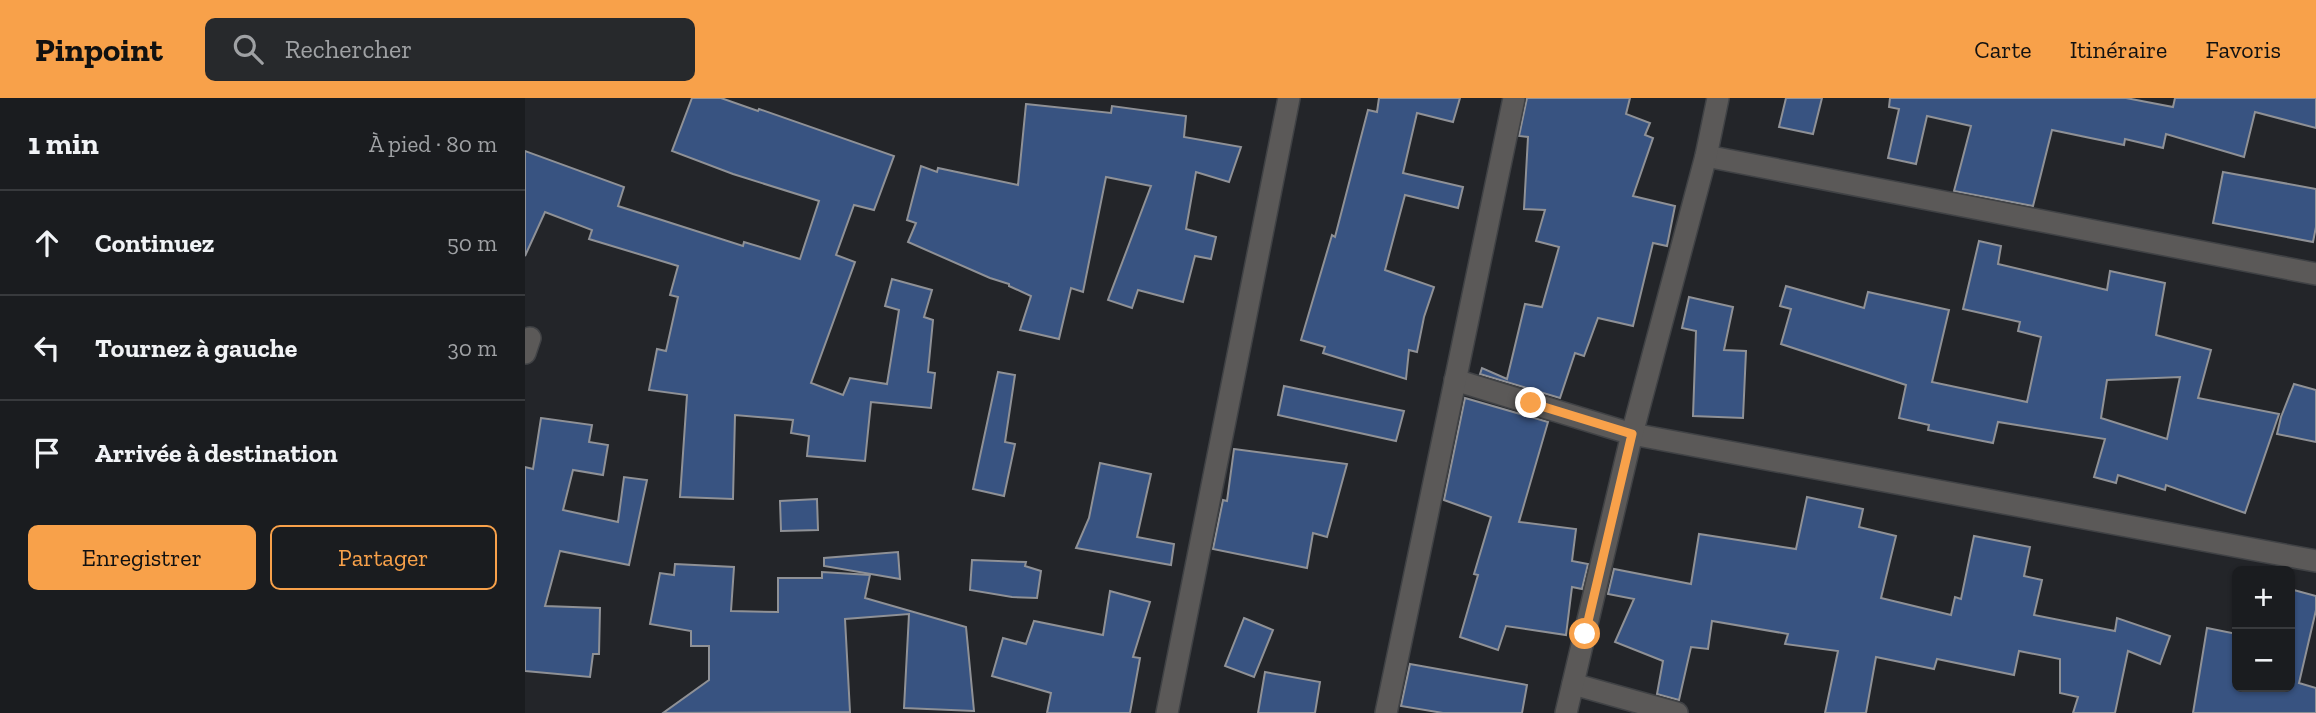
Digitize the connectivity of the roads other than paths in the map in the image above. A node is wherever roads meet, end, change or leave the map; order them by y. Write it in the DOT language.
graph roads {
  1 [pos="1289,98"];
  2 [pos="1514,98"];
  3 [pos="1718,98"];
  4 [pos="1706,156"];
  5 [pos="2316,274"];
  6 [pos="1455,380"];
  7 [pos="1632,434"];
  8 [pos="2316,561"];
  9 [pos="1573,684"];
  10 [pos="1167,713"];
  11 [pos="1387,713"];
  12 [pos="1566,713"];
  13 [pos="1677,713"];
  1 -- 10 [label="street"];
  2 -- 6 [label="street"];
  3 -- 4 [label="street"];
  4 -- 5 [label="street"];
  4 -- 7 [label="street"];
  6 -- 7 [label="street"];
  6 -- 11 [label="street"];
  7 -- 8 [label="street"];
  7 -- 9 [label="street"];
  9 -- 12 [label="street"];
  9 -- 13 [label="street"];
}
